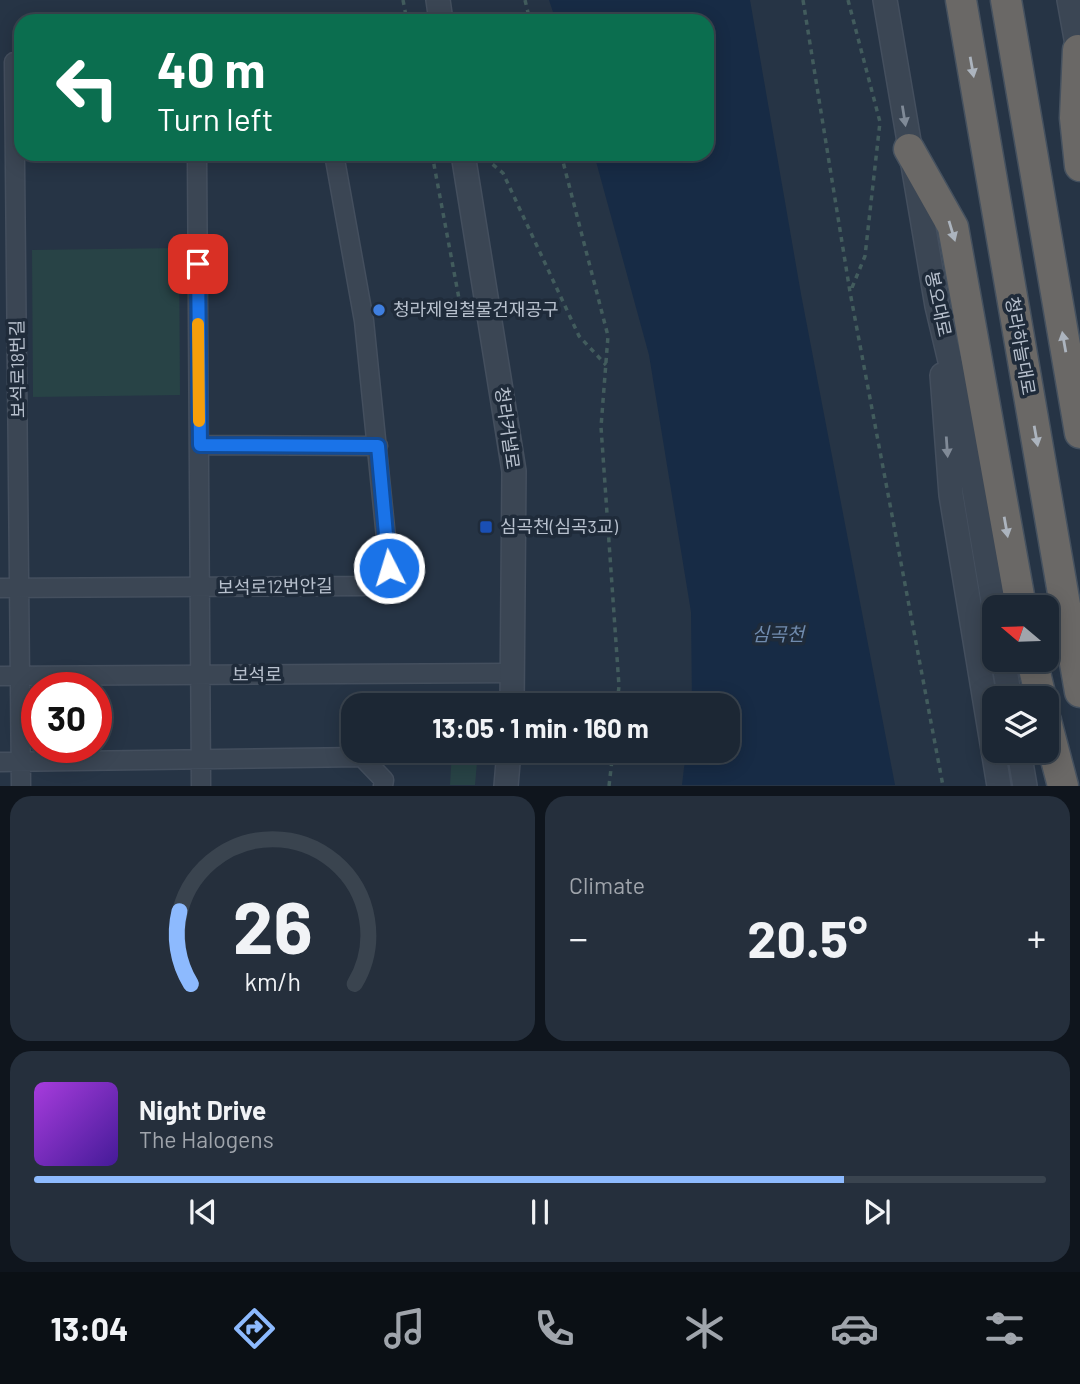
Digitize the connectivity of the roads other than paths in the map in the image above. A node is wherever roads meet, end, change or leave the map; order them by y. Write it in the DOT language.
graph roads {
  1 [pos="961,0"];
  2 [pos="1006,0"];
  3 [pos="1069,0"];
  4 [pos="884,4"];
  5 [pos="1079,55"];
  6 [pos="12,62"];
  7 [pos="909,149"];
  8 [pos="197,161"];
  9 [pos="335,161"];
  10 [pos="464,161"];
  11 [pos="1080,166"];
  12 [pos="937,306"];
  13 [pos="1080,433"];
  14 [pos="200,445"];
  15 [pos="378,446"];
  16 [pos="0,588"];
  17 [pos="21,588"];
  18 [pos="200,588"];
  19 [pos="992,595"];
  20 [pos="1019,595"];
  21 [pos="21,672"];
  22 [pos="514,673"];
  23 [pos="112,675"];
  24 [pos="200,675"];
  25 [pos="0,676"];
  26 [pos="21,676"];
  27 [pos="1080,692"];
  28 [pos="513,693"];
  29 [pos="112,760"];
  30 [pos="200,760"];
  31 [pos="21,761"];
  32 [pos="0,762"];
  33 [pos="21,763"];
  34 [pos="508,763"];
  35 [pos="1021,763"];
  36 [pos="1057,763"];
  37 [pos="21,786"];
  38 [pos="201,786"];
  39 [pos="383,786"];
  40 [pos="506,786"];
  41 [pos="999,786"];
  42 [pos="1025,786"];
  43 [pos="1063,786"];
  1 -- 27 [label="highway, 청라하늘대로, one-way"];
  13 -- 2 [label="highway, one-way"];
  3 -- 5 [label="street"];
  4 -- 7 [label="street, 봉오대로, one-way"];
  5 -- 11 [label="highway"];
  6 -- 17 [label="street, 보석로18번길"];
  7 -- 12 [label="street, 봉오대로"];
  7 -- 20 [label="highway, one-way"];
  8 -- 14 [label="street"];
  9 -- 15 [label="street, 보석로12번안길"];
  10 -- 22 [label="street, 청라커낼로"];
  12 -- 19 [label="street, 봉오대로"];
  12 -- 41 [label="street, one-way"];
  14 -- 15 [label="street"];
  14 -- 18 [label="street"];
  15 -- 18 [label="street, 보석로12번안길"];
  16 -- 17 [label="street"];
  17 -- 18 [label="street"];
  17 -- 21 [label="street, 보석로18번길"];
  18 -- 24 [label="street"];
  22 -- 24 [label="street, 보석로"];
  22 -- 28 [label="street, 청라커낼로"];
  23 -- 24 [label="street, 보석로"];
  24 -- 30 [label="street"];
  25 -- 26 [label="street, 보석로"];
  29 -- 30 [label="street"];
  30 -- 38 [label="street"];
  30 -- 39 [label="street"];
  31 -- 32 [label="street"];
  33 -- 37 [label="street, 보석로18번길"];
  34 -- 40 [label="street"];
  35 -- 42 [label="street"];
  36 -- 43 [label="highway"];
}
